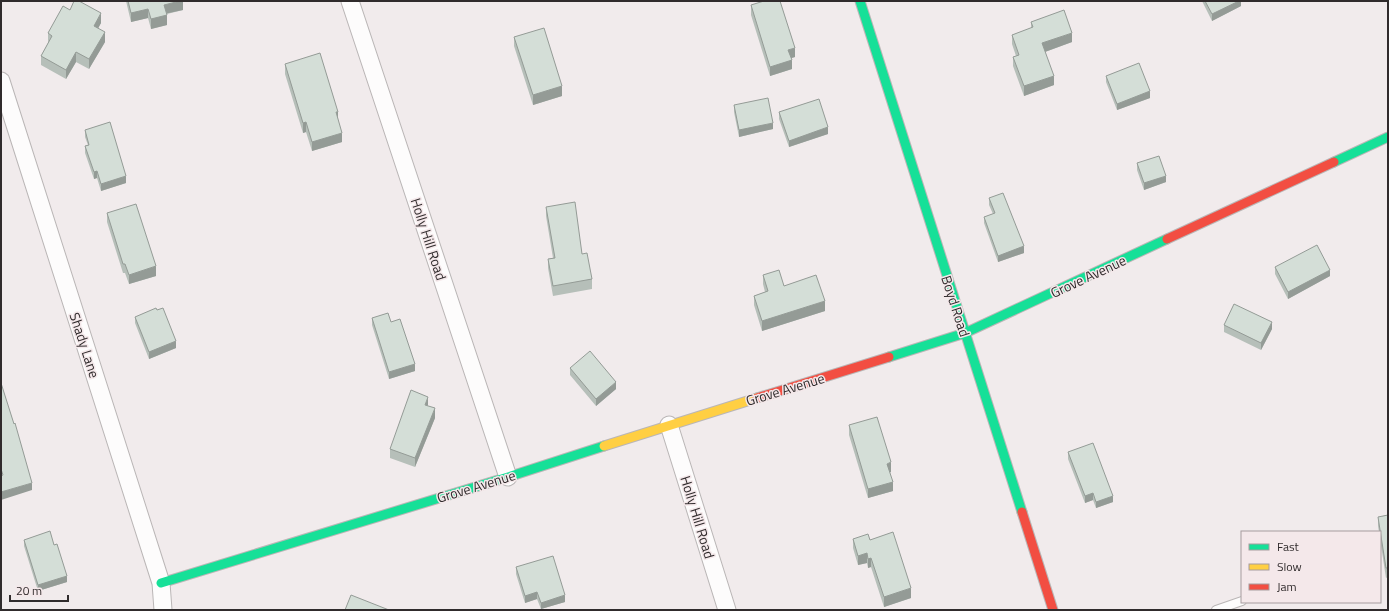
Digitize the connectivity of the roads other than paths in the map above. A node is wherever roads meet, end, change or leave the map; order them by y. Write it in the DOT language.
graph roads {
  1 [pos="350,1"];
  2 [pos="860,1"];
  3 [pos="1,81"];
  4 [pos="1388,137"];
  5 [pos="965,333"];
  6 [pos="669,425"];
  7 [pos="508,477"];
  8 [pos="161,583"];
  9 [pos="1241,601"];
  10 [pos="162,610"];
  11 [pos="727,610"];
  12 [pos="1053,610"];
  13 [pos="1216,610"];
  1 -- 7 [label="street, Holly Hill Road"];
  2 -- 5 [label="street, Boyd Road"];
  3 -- 8 [label="street, Shady Lane"];
  4 -- 5 [label="street, Grove Avenue"];
  5 -- 6 [label="street, Grove Avenue"];
  5 -- 12 [label="street, Boyd Road"];
  6 -- 7 [label="street, Grove Avenue"];
  6 -- 11 [label="street, Holly Hill Road"];
  7 -- 8 [label="street, Grove Avenue"];
  8 -- 10 [label="street, Shady Lane"];
  9 -- 13 [label="lane"];
}
